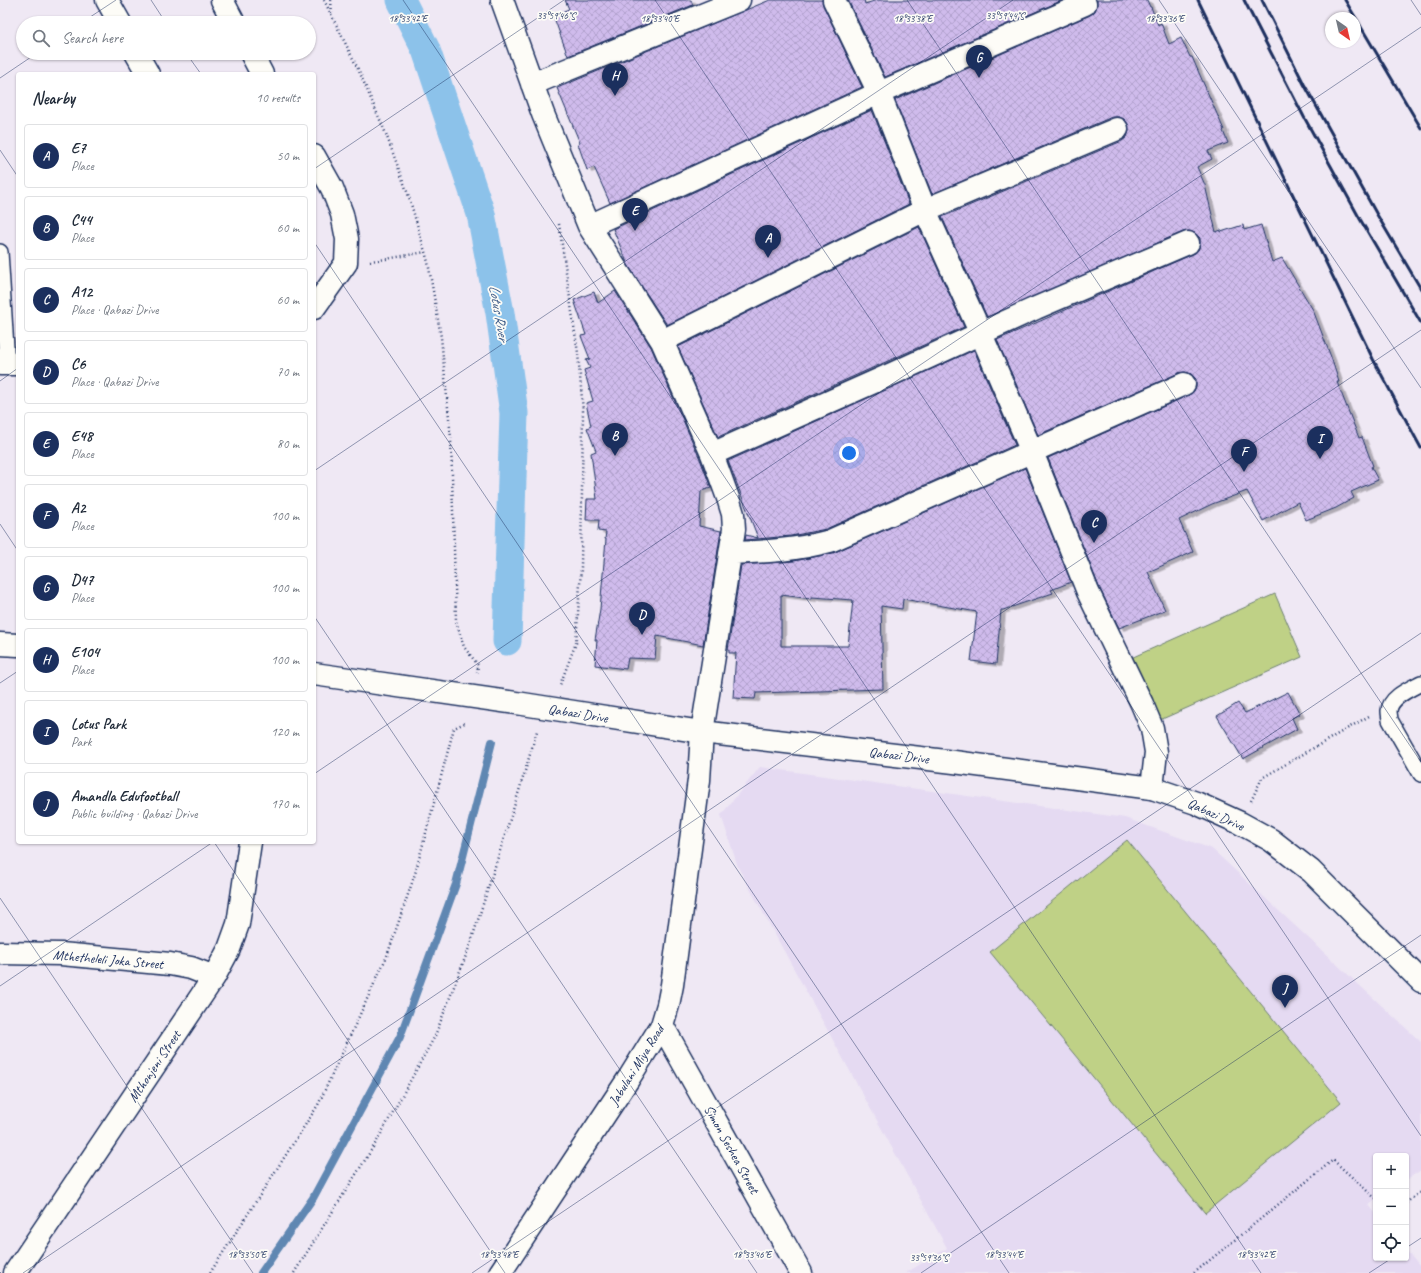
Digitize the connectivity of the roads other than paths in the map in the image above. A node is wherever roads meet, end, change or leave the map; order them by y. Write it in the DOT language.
graph roads {
  1 [pos="107,0"];
  2 [pos="222,0"];
  3 [pos="502,0"];
  4 [pos="739,0"];
  5 [pos="834,0"];
  6 [pos="1085,4"];
  7 [pos="701,7"];
  8 [pos="116,16"];
  9 [pos="230,16"];
  10 [pos="140,60"];
  11 [pos="255,60"];
  12 [pos="147,72"];
  13 [pos="261,72"];
  14 [pos="532,84"];
  15 [pos="879,93"];
  16 [pos="1117,129"];
  17 [pos="316,160"];
  18 [pos="925,210"];
  19 [pos="589,226"];
  20 [pos="1188,243"];
  21 [pos="0,252"];
  22 [pos="316,305"];
  23 [pos="981,334"];
  24 [pos="662,341"];
  25 [pos="8,364"];
  26 [pos="1184,384"];
  27 [pos="1032,452"];
  28 [pos="712,454"];
  29 [pos="730,553"];
  30 [pos="0,644"];
  31 [pos="16,645"];
  32 [pos="316,674"];
  33 [pos="1421,683"];
  34 [pos="702,732"];
  35 [pos="1421,774"];
  36 [pos="1152,788"];
  37 [pos="250,844"];
  38 [pos="0,953"];
  39 [pos="214,977"];
  40 [pos="1421,981"];
  41 [pos="662,1025"];
  42 [pos="16,1273"];
  43 [pos="500,1273"];
  44 [pos="801,1273"];
  1 -- 8 [label="street"];
  2 -- 9 [label="street"];
  3 -- 14 [label="street, Jabulani Miya Road"];
  4 -- 7 [label="street"];
  5 -- 15 [label="street"];
  6 -- 15 [label="street"];
  7 -- 14 [label="street"];
  10 -- 12 [label="street"];
  11 -- 13 [label="street"];
  14 -- 19 [label="street, Jabulani Miya Road"];
  15 -- 18 [label="street"];
  15 -- 19 [label="street"];
  16 -- 18 [label="street"];
  17 -- 22 [label="street"];
  18 -- 23 [label="street"];
  18 -- 24 [label="street"];
  19 -- 24 [label="street, Jabulani Miya Road"];
  20 -- 23 [label="street"];
  21 -- 25 [label="lane"];
  23 -- 27 [label="street"];
  23 -- 28 [label="street"];
  24 -- 28 [label="street, Jabulani Miya Road"];
  26 -- 27 [label="street"];
  27 -- 29 [label="street"];
  27 -- 36 [label="street"];
  28 -- 29 [label="street, Jabulani Miya Road"];
  29 -- 34 [label="street, Jabulani Miya Road"];
  30 -- 31 [label="street"];
  32 -- 34 [label="street, Qabazi Drive"];
  33 -- 35 [label="lane"];
  34 -- 36 [label="street, Qabazi Drive"];
  34 -- 41 [label="street, Jabulani Miya Road"];
  36 -- 40 [label="street, Qabazi Drive"];
  37 -- 39 [label="street, Mthonjeni Street"];
  38 -- 39 [label="street, Mthetheleli Joka Street"];
  39 -- 42 [label="street, Mthonjeni Street"];
  41 -- 43 [label="street, Jabulani Miya Road"];
  41 -- 44 [label="street, Simon Seshea Street"];
}
